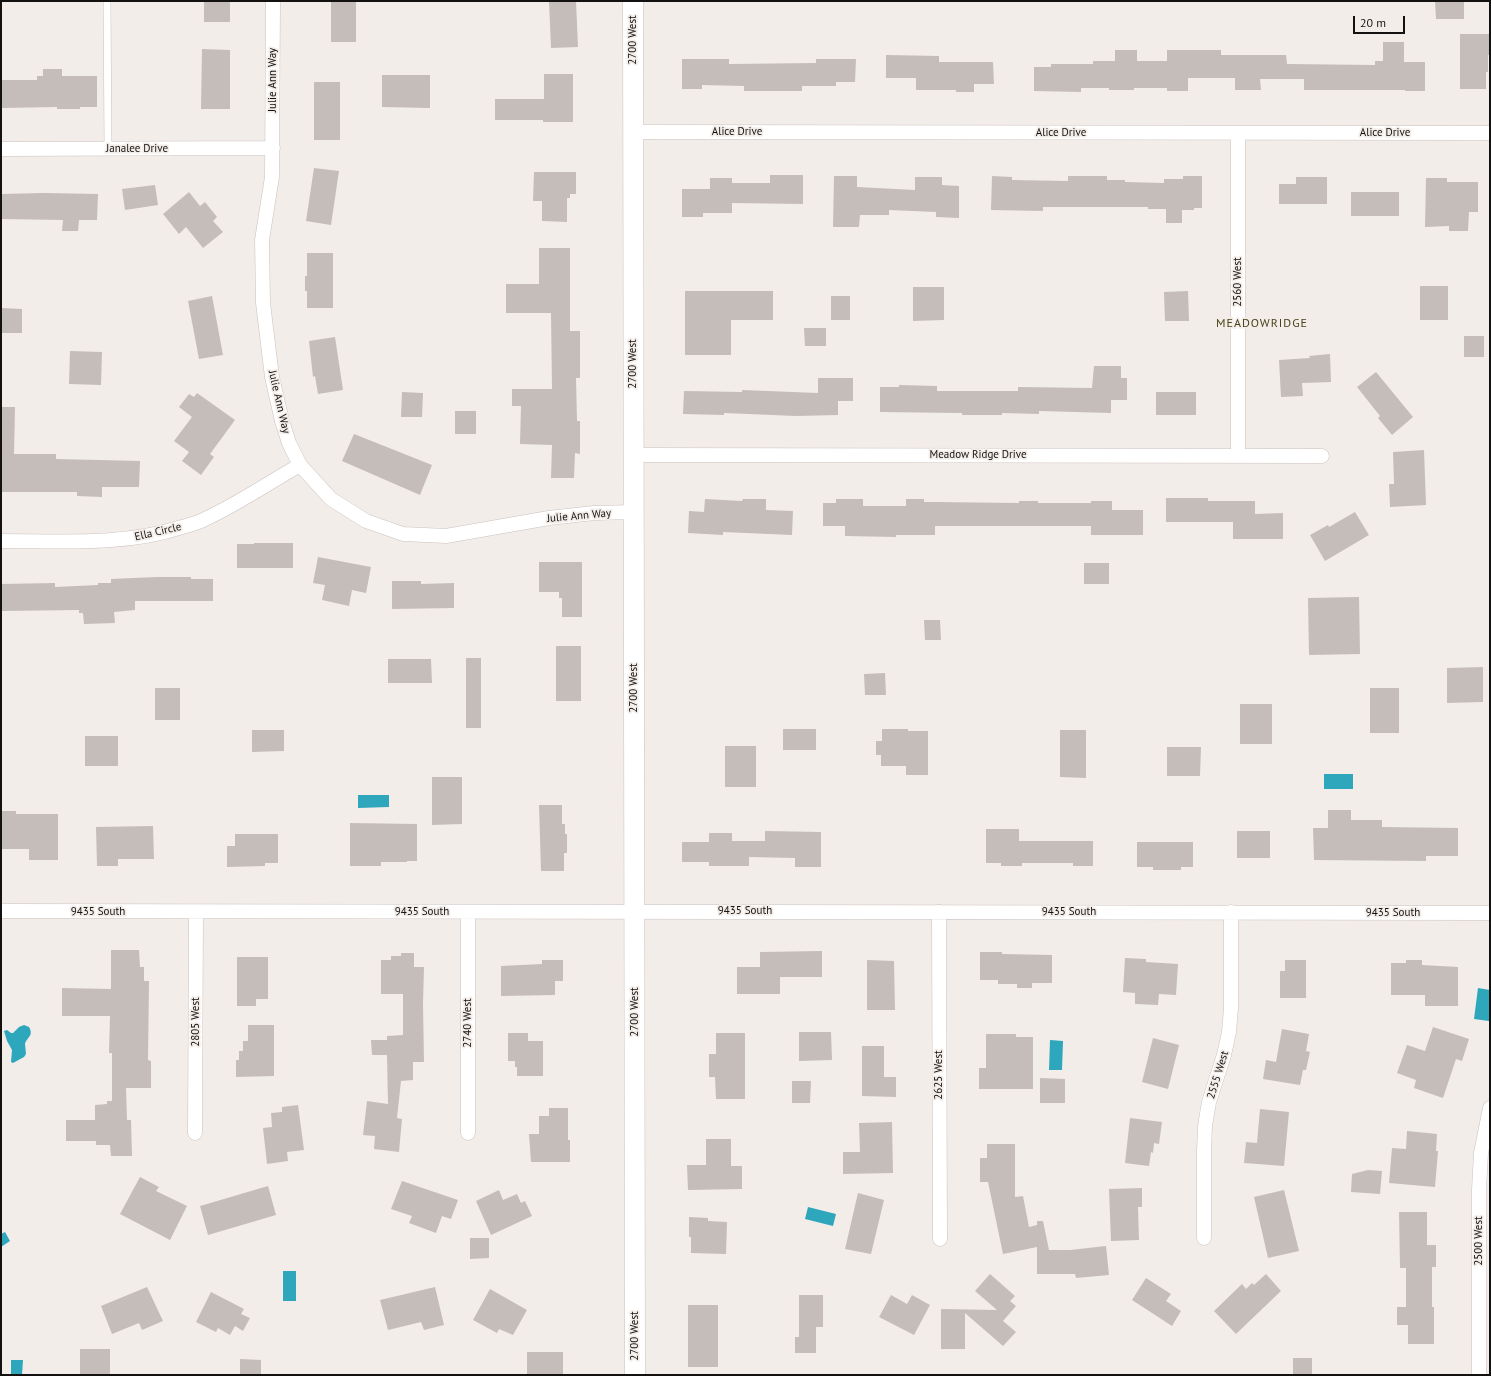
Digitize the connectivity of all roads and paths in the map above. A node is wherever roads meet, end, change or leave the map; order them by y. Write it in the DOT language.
graph roads {
  1 [pos="106,1"];
  2 [pos="273,1"];
  3 [pos="633,1"];
  4 [pos="633,132"];
  5 [pos="1238,133"];
  6 [pos="1490,133"];
  7 [pos="273,148"];
  8 [pos="1,149"];
  9 [pos="108,149"];
  10 [pos="634,455"];
  11 [pos="1238,456"];
  12 [pos="1322,456"];
  13 [pos="300,465"];
  14 [pos="634,512"];
  15 [pos="1,541"];
  16 [pos="1,911"];
  17 [pos="196,912"];
  18 [pos="468,912"];
  19 [pos="939,912"];
  20 [pos="1231,912"];
  21 [pos="635,913"];
  22 [pos="1490,913"];
  23 [pos="1490,1108"];
  24 [pos="195,1133"];
  25 [pos="468,1133"];
  26 [pos="1204,1238"];
  27 [pos="940,1239"];
  28 [pos="635,1375"];
  29 [pos="1479,1375"];
  1 -- 9 [label="lane"];
  2 -- 7 [label="street, Julie Ann Way"];
  3 -- 4 [label="main road, 2700 West"];
  4 -- 5 [label="street, Alice Drive"];
  4 -- 10 [label="main road, 2700 West"];
  5 -- 6 [label="street, Alice Drive"];
  5 -- 11 [label="street, 2560 West"];
  7 -- 9 [label="street, Janalee Drive"];
  7 -- 13 [label="street, Julie Ann Way"];
  8 -- 9 [label="street, Janalee Drive"];
  10 -- 11 [label="street, Meadow Ridge Drive"];
  10 -- 14 [label="main road, 2700 West"];
  11 -- 12 [label="street, Meadow Ridge Drive"];
  13 -- 14 [label="street, Julie Ann Way"];
  13 -- 15 [label="street, Ella Circle"];
  14 -- 21 [label="main road, 2700 West"];
  16 -- 17 [label="street, 9435 South"];
  17 -- 18 [label="street, 9435 South"];
  17 -- 24 [label="street, 2805 West"];
  18 -- 21 [label="street, 9435 South"];
  18 -- 25 [label="street, 2740 West"];
  19 -- 20 [label="street, 9435 South"];
  19 -- 21 [label="street, 9435 South"];
  19 -- 27 [label="street, 2625 West"];
  20 -- 22 [label="street, 9435 South"];
  20 -- 26 [label="street, 2555 West"];
  21 -- 28 [label="main road, 2700 West"];
  23 -- 29 [label="street, 2500 West"];
}
